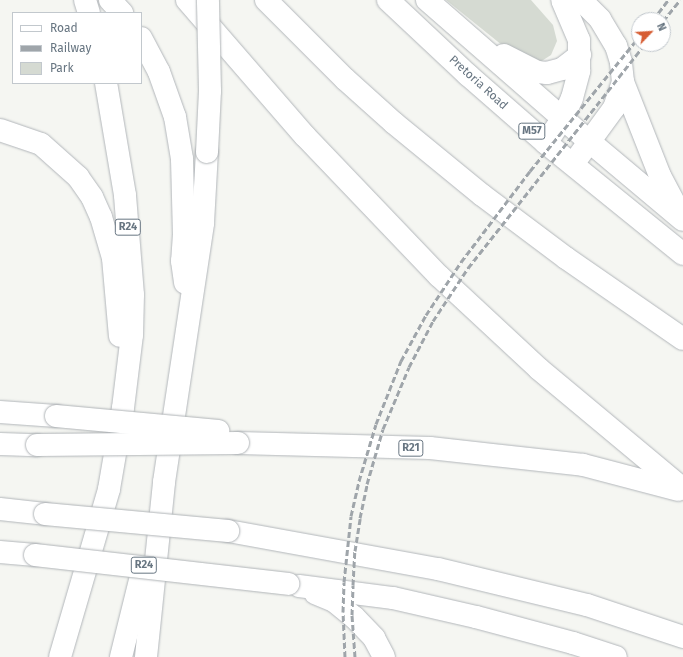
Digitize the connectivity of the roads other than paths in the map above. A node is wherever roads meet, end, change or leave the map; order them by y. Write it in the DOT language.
graph roads {
  1 [pos="85,0"];
  2 [pos="110,0"];
  3 [pos="187,0"];
  4 [pos="208,0"];
  5 [pos="266,0"];
  6 [pos="388,0"];
  7 [pos="427,0"];
  8 [pos="562,0"];
  9 [pos="581,0"];
  10 [pos="89,12"];
  11 [pos="121,12"];
  12 [pos="464,31"];
  13 [pos="142,40"];
  14 [pos="580,55"];
  15 [pos="623,82"];
  16 [pos="106,84"];
  17 [pos="563,118"];
  18 [pos="0,130"];
  19 [pos="590,142"];
  20 [pos="546,143"];
  21 [pos="573,164"];
  22 [pos="683,218"];
  23 [pos="683,254"];
  24 [pos="191,308"];
  25 [pos="683,338"];
  26 [pos="127,372"];
  27 [pos="0,412"];
  28 [pos="234,438"];
  29 [pos="0,444"];
  30 [pos="164,482"];
  31 [pos="683,490"];
  32 [pos="0,509"];
  33 [pos="0,552"];
  34 [pos="293,585"];
  35 [pos="683,637"];
  36 [pos="122,654"];
  37 [pos="60,657"];
  38 [pos="146,657"];
  39 [pos="384,657"];
  40 [pos="616,657"];
  1 -- 10 [label="main road"];
  2 -- 11 [label="main road"];
  3 -- 31 [label="main road"];
  4 -- 24 [label="main road, R24, bridge"];
  5 -- 25 [label="main road"];
  6 -- 20 [label="main road, Pretoria Road / M57"];
  7 -- 12 [label="main road, M57"];
  8 -- 14 [label="main road"];
  9 -- 15 [label="main road"];
  12 -- 14 [label="main road"];
  12 -- 17 [label="main road, M57"];
  13 -- 24 [label="main road"];
  14 -- 17 [label="main road"];
  15 -- 19 [label="main road"];
  15 -- 22 [label="main road"];
  16 -- 26 [label="main road, R24"];
  17 -- 19 [label="main road, M57"];
  17 -- 20 [label="main road"];
  18 -- 26 [label="main road"];
  19 -- 21 [label="main road"];
  19 -- 22 [label="main road, M57"];
  20 -- 21 [label="main road, Pretoria Road / M57"];
  21 -- 23 [label="main road, Pretoria Road / M57"];
  24 -- 30 [label="main road, R24"];
  26 -- 37 [label="main road, R24"];
  27 -- 28 [label="main road, bridge"];
  28 -- 29 [label="main road, bridge"];
  28 -- 31 [label="main road, R21"];
  30 -- 36 [label="main road, R24"];
  30 -- 38 [label="main road"];
  32 -- 35 [label="main road, bridge"];
  33 -- 34 [label="main road, bridge"];
  34 -- 39 [label="main road"];
  34 -- 40 [label="main road"];
}
